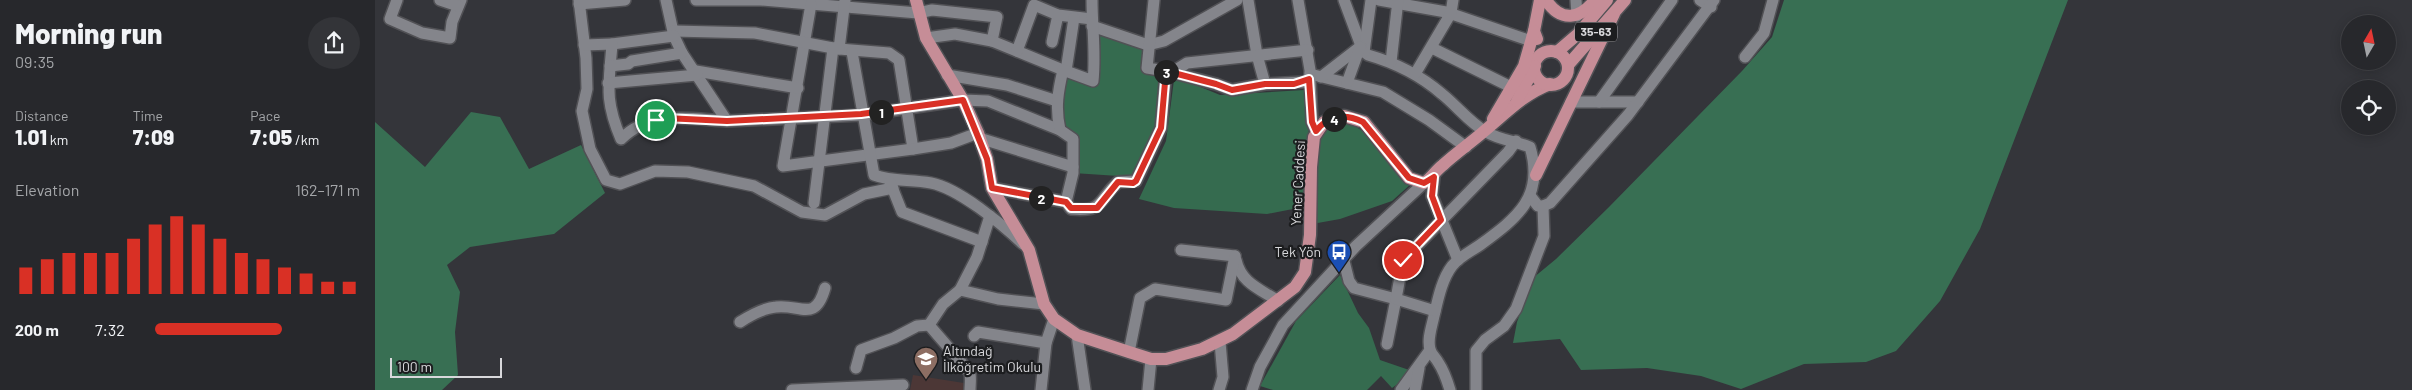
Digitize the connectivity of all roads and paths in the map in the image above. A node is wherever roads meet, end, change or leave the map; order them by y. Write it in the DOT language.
graph roads {
  1 [pos="397,0"];
  2 [pos="440,0"];
  3 [pos="625,0"];
  4 [pos="665,0"];
  5 [pos="696,0"];
  6 [pos="916,0"];
  7 [pos="1023,0"];
  8 [pos="1092,0"];
  9 [pos="1155,0"];
  10 [pos="1237,0"];
  11 [pos="1247,0"];
  12 [pos="1298,0"];
  13 [pos="1344,0"];
  14 [pos="1371,0"];
  15 [pos="1379,0"];
  16 [pos="1453,0"];
  17 [pos="1540,0"];
  18 [pos="1546,0"];
  19 [pos="1577,0"];
  20 [pos="1595,0"];
  21 [pos="1607,0"];
  22 [pos="1625,0"];
  23 [pos="1672,0"];
  24 [pos="1700,0"];
  25 [pos="1773,0"];
  26 [pos="1398,1"];
  27 [pos="579,2"];
  28 [pos="460,3"];
  29 [pos="844,3"];
  30 [pos="1712,3"];
  31 [pos="811,4"];
  32 [pos="1034,5"];
  33 [pos="918,13"];
  34 [pos="1451,14"];
  35 [pos="1614,14"];
  36 [pos="1058,15"];
  37 [pos="1577,16"];
  38 [pos="1074,18"];
  39 [pos="1092,23"];
  40 [pos="674,34"];
  41 [pos="1534,37"];
  42 [pos="926,38"];
  43 [pos="992,42"];
  44 [pos="1053,42"];
  45 [pos="612,44"];
  46 [pos="804,44"];
  47 [pos="1148,45"];
  48 [pos="584,46"];
  49 [pos="836,48"];
  50 [pos="1432,48"];
  51 [pos="1363,49"];
  52 [pos="1307,50"];
  53 [pos="1017,51"];
  54 [pos="852,52"];
  55 [pos="1555,52"];
  56 [pos="682,53"];
  57 [pos="1257,55"];
  58 [pos="1745,58"];
  59 [pos="1391,62"];
  60 [pos="1535,64"];
  61 [pos="1567,65"];
  62 [pos="610,66"];
  63 [pos="1065,71"];
  64 [pos="1170,71"];
  65 [pos="697,73"];
  66 [pos="1415,74"];
  67 [pos="947,75"];
  68 [pos="1313,77"];
  69 [pos="608,82"];
  70 [pos="1347,83"];
  71 [pos="1265,84"];
  72 [pos="1550,84"];
  73 [pos="798,88"];
  74 [pos="1513,88"];
  75 [pos="963,100"];
  76 [pos="1057,100"];
  77 [pos="1571,102"];
  78 [pos="1599,102"];
  79 [pos="1638,102"];
  80 [pos="1516,103"];
  81 [pos="907,108"];
  82 [pos="861,114"];
  83 [pos="824,115"];
  84 [pos="792,118"];
  85 [pos="727,121"];
  86 [pos="1060,130"];
  87 [pos="1316,131"];
  88 [pos="1485,131"];
  89 [pos="979,136"];
  90 [pos="1515,141"];
  91 [pos="1466,147"];
  92 [pos="1530,147"];
  93 [pos="1549,147"];
  94 [pos="913,149"];
  95 [pos="869,155"];
  96 [pos="819,162"];
  97 [pos="1073,167"];
  98 [pos="1535,174"];
  99 [pos="1429,180"];
  100 [pos="891,184"];
  101 [pos="992,188"];
  102 [pos="1531,197"];
  103 [pos="1066,202"];
  104 [pos="814,203"];
  105 [pos="1543,206"];
  106 [pos="990,216"];
  107 [pos="1441,220"];
  108 [pos="982,242"];
  109 [pos="1029,250"];
  110 [pos="1181,250"];
  111 [pos="1235,256"];
  112 [pos="1458,260"];
  113 [pos="1344,261"];
  114 [pos="825,288"];
  115 [pos="960,290"];
  116 [pos="1396,299"];
  117 [pos="1278,301"];
  118 [pos="1044,304"];
  119 [pos="1435,311"];
  120 [pos="1054,319"];
  121 [pos="740,322"];
  122 [pos="929,325"];
  123 [pos="1077,335"];
  124 [pos="974,336"];
  125 [pos="1046,342"];
  126 [pos="1220,342"];
  127 [pos="1387,344"];
  128 [pos="1430,350"];
  129 [pos="1129,352"];
  130 [pos="1151,359"];
  131 [pos="1420,366"];
  132 [pos="856,368"];
  133 [pos="903,385"];
  134 [pos="1150,388"];
  135 [pos="792,390"];
  136 [pos="970,390"];
  137 [pos="1041,390"];
  138 [pos="1085,390"];
  139 [pos="1219,390"];
  140 [pos="1251,390"];
  141 [pos="1401,390"];
  142 [pos="1415,390"];
  143 [pos="1450,390"];
  144 [pos="1477,390"];
  1 -- 28 [label="street"];
  2 -- 28 [label="street"];
  3 -- 27 [label="street"];
  4 -- 40 [label="street"];
  5 -- 31 [label="street"];
  6 -- 33 [label="main road"];
  7 -- 32 [label="street"];
  8 -- 39 [label="street"];
  9 -- 47 [label="street"];
  10 -- 47 [label="street"];
  11 -- 57 [label="street"];
  12 -- 52 [label="street"];
  13 -- 51 [label="street"];
  14 -- 51 [label="street"];
  15 -- 26 [label="street"];
  16 -- 34 [label="street"];
  17 -- 41 [label="main road"];
  18 -- 37 [label="main road"];
  19 -- 37 [label="street"];
  20 -- 37 [label="main road"];
  21 -- 55 [label="main road, 35-63"];
  22 -- 35 [label="main road, 35-63"];
  23 -- 78 [label="street"];
  24 -- 30 [label="street"];
  25 -- 58 [label="street"];
  26 -- 34 [label="street"];
  26 -- 59 [label="street"];
  27 -- 48 [label="street"];
  29 -- 31 [label="street"];
  29 -- 33 [label="street"];
  29 -- 49 [label="street"];
  30 -- 79 [label="street"];
  31 -- 46 [label="street"];
  32 -- 36 [label="street"];
  32 -- 53 [label="street"];
  33 -- 42 [label="main road"];
  33 -- 43 [label="street"];
  34 -- 41 [label="street"];
  34 -- 50 [label="street"];
  35 -- 61 [label="main road, 35-63"];
  35 -- 77 [label="main road"];
  36 -- 38 [label="street"];
  36 -- 44 [label="street"];
  38 -- 39 [label="street"];
  38 -- 63 [label="street"];
  39 -- 47 [label="street"];
  39 -- 63 [label="street"];
  40 -- 45 [label="street"];
  40 -- 46 [label="street"];
  40 -- 56 [label="street"];
  41 -- 55 [label="main road"];
  41 -- 60 [label="main road"];
  41 -- 74 [label="main road"];
  42 -- 43 [label="street"];
  42 -- 67 [label="main road"];
  43 -- 53 [label="street"];
  45 -- 48 [label="street"];
  45 -- 62 [label="street"];
  46 -- 49 [label="street"];
  46 -- 73 [label="street"];
  47 -- 64 [label="street"];
  48 -- 100 [label="street"];
  49 -- 54 [label="street"];
  49 -- 83 [label="street"];
  50 -- 66 [label="street"];
  50 -- 74 [label="street"];
  51 -- 59 [label="street"];
  51 -- 68 [label="street"];
  51 -- 70 [label="street"];
  52 -- 57 [label="street"];
  52 -- 68 [label="street"];
  53 -- 63 [label="street"];
  54 -- 81 [label="street"];
  54 -- 82 [label="street"];
  55 -- 60 [label="main road"];
  55 -- 61 [label="main road"];
  56 -- 62 [label="street"];
  56 -- 65 [label="street"];
  57 -- 64 [label="street"];
  57 -- 71 [label="street"];
  59 -- 66 [label="street"];
  60 -- 72 [label="main road"];
  60 -- 80 [label="main road"];
  61 -- 72 [label="main road"];
  62 -- 69 [label="street"];
  63 -- 76 [label="street"];
  64 -- 71 [label="street"];
  64 -- 103 [label="street"];
  65 -- 69 [label="street"];
  65 -- 73 [label="street"];
  65 -- 85 [label="street"];
  66 -- 88 [label="street"];
  67 -- 75 [label="main road"];
  67 -- 76 [label="street"];
  68 -- 70 [label="street"];
  68 -- 71 [label="street"];
  68 -- 87 [label="street"];
  69 -- 85 [label="street"];
  70 -- 91 [label="street"];
  72 -- 80 [label="main road"];
  73 -- 84 [label="street"];
  74 -- 88 [label="main road"];
  75 -- 81 [label="street"];
  75 -- 86 [label="street"];
  75 -- 89 [label="main road"];
  76 -- 86 [label="street"];
  77 -- 78 [label="street"];
  77 -- 93 [label="main road"];
  78 -- 79 [label="street"];
  79 -- 105 [label="street"];
  80 -- 88 [label="main road"];
  81 -- 82 [label="street"];
  81 -- 94 [label="street"];
  82 -- 83 [label="street"];
  82 -- 95 [label="street"];
  83 -- 84 [label="street"];
  83 -- 96 [label="street"];
  84 -- 85 [label="street"];
  84 -- 96 [label="street"];
  86 -- 97 [label="street"];
  87 -- 99 [label="main road, Yener Caddesi"];
  87 -- 117 [label="main road, Yener Caddesi"];
  88 -- 90 [label="street"];
  88 -- 91 [label="main road"];
  89 -- 94 [label="street"];
  89 -- 97 [label="street"];
  89 -- 101 [label="main road"];
  90 -- 92 [label="street"];
  90 -- 107 [label="street"];
  91 -- 99 [label="main road"];
  92 -- 93 [label="street"];
  92 -- 98 [label="street"];
  93 -- 98 [label="main road"];
  94 -- 95 [label="street"];
  95 -- 96 [label="street"];
  95 -- 100 [label="street"];
  96 -- 104 [label="street"];
  97 -- 103 [label="street"];
  98 -- 102 [label="street"];
  99 -- 107 [label="street"];
  99 -- 113 [label="street"];
  100 -- 106 [label="street"];
  100 -- 108 [label="street"];
  101 -- 103 [label="street"];
  101 -- 109 [label="main road"];
  102 -- 105 [label="street"];
  102 -- 112 [label="street"];
  105 -- 144 [label="street"];
  106 -- 108 [label="street"];
  106 -- 109 [label="street"];
  107 -- 112 [label="street"];
  107 -- 116 [label="street"];
  108 -- 115 [label="street"];
  109 -- 118 [label="main road"];
  110 -- 111 [label="street"];
  111 -- 117 [label="street"];
  111 -- 129 [label="street"];
  112 -- 119 [label="street"];
  113 -- 116 [label="street"];
  113 -- 140 [label="street"];
  114 -- 121 [label="street"];
  115 -- 118 [label="street"];
  115 -- 122 [label="street"];
  116 -- 119 [label="street"];
  116 -- 127 [label="street"];
  117 -- 126 [label="main road, Yener Caddesi"];
  118 -- 120 [label="main road"];
  119 -- 128 [label="street"];
  120 -- 123 [label="main road, Yener Caddesi"];
  120 -- 125 [label="street"];
  122 -- 132 [label="street"];
  122 -- 136 [label="street"];
  123 -- 129 [label="main road, Yener Caddesi"];
  123 -- 138 [label="street"];
  124 -- 125 [label="street"];
  125 -- 137 [label="street"];
  126 -- 130 [label="main road, Yener Caddesi"];
  126 -- 139 [label="street"];
  128 -- 131 [label="street"];
  128 -- 143 [label="street"];
  129 -- 130 [label="main road, Yener Caddesi"];
  130 -- 134 [label="street"];
  131 -- 141 [label="street"];
  131 -- 142 [label="street"];
  133 -- 135 [label="street"];
}
